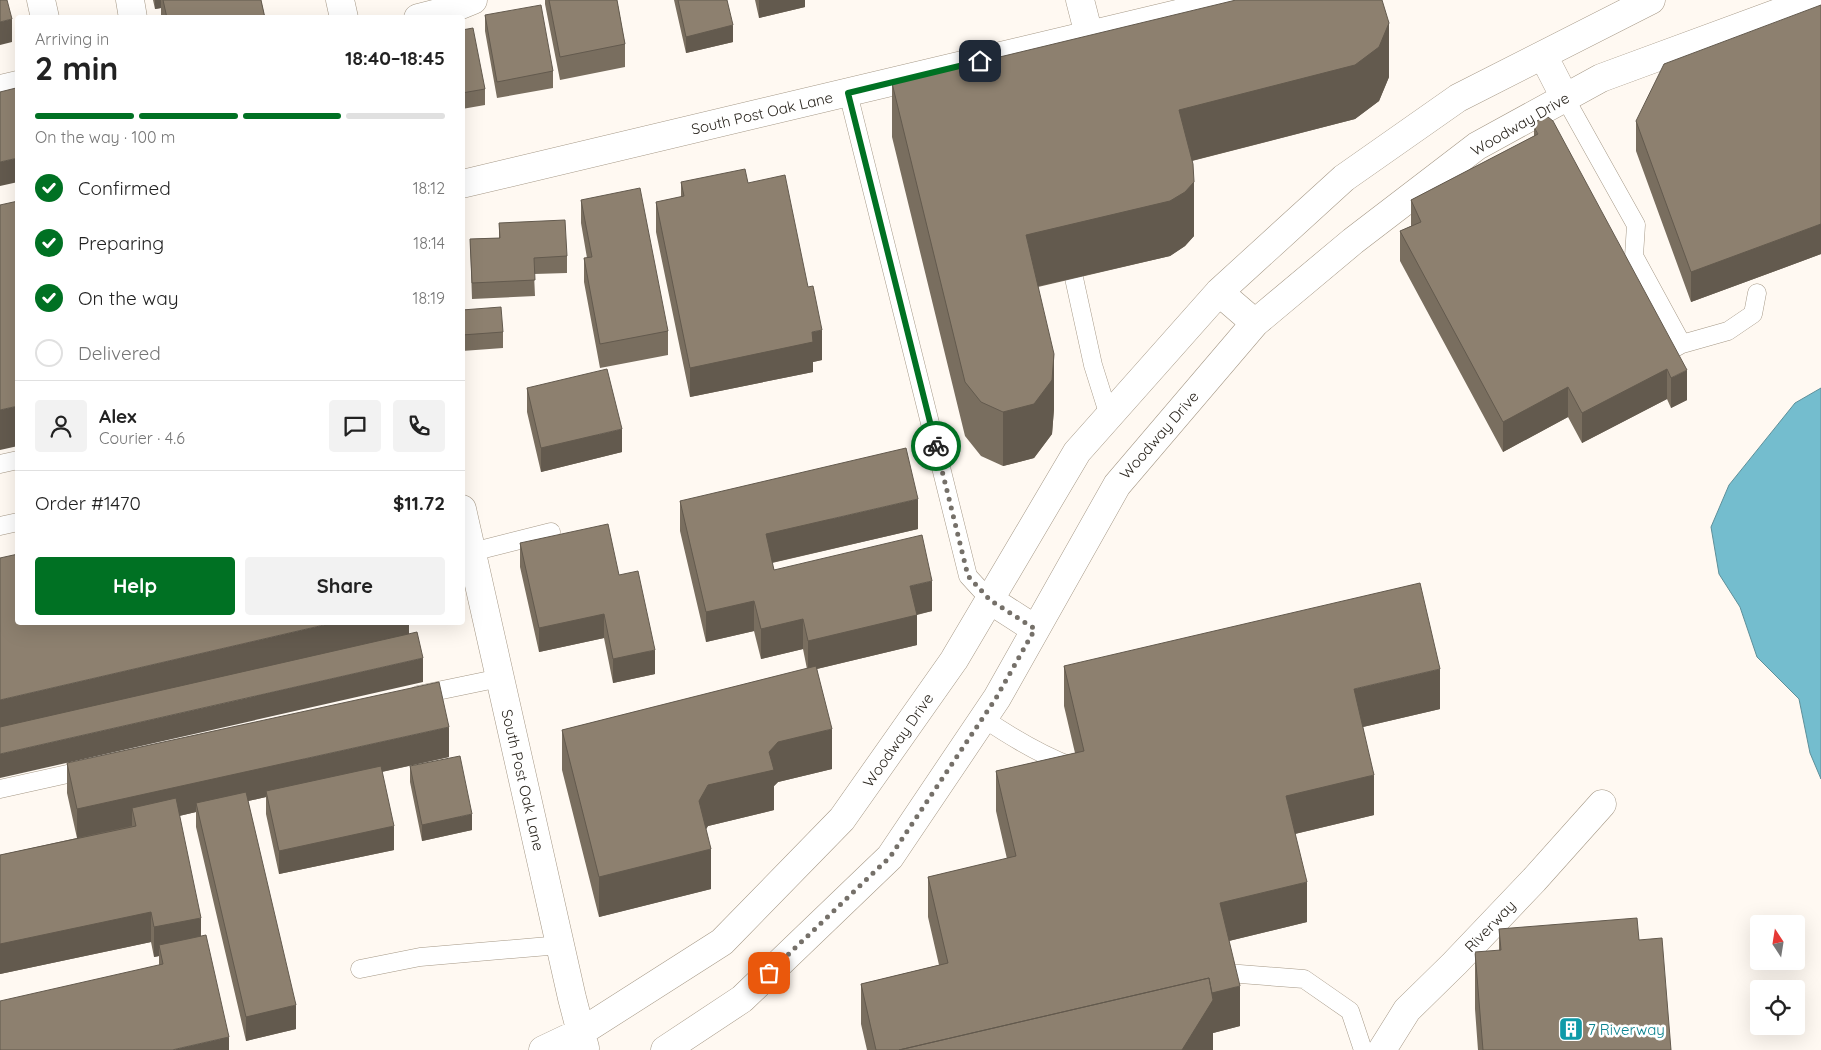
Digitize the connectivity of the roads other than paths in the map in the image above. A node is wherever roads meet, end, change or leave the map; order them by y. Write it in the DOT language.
graph roads {
  1 [pos="41,0"];
  2 [pos="130,0"];
  3 [pos="340,0"];
  4 [pos="473,0"];
  5 [pos="1080,0"];
  6 [pos="1236,0"];
  7 [pos="1812,0"];
  8 [pos="1646,1"];
  9 [pos="44,15"];
  10 [pos="132,15"];
  11 [pos="343,15"];
  12 [pos="430,15"];
  13 [pos="1089,35"];
  14 [pos="1542,55"];
  15 [pos="15,86"];
  16 [pos="0,89"];
  17 [pos="848,93"];
  18 [pos="1565,98"];
  19 [pos="465,183"];
  20 [pos="1074,278"];
  21 [pos="1219,292"];
  22 [pos="1757,293"];
  23 [pos="1255,323"];
  24 [pos="1682,344"];
  25 [pos="1662,354"];
  26 [pos="1109,416"];
  27 [pos="15,461"];
  28 [pos="0,464"];
  29 [pos="465,522"];
  30 [pos="15,523"];
  31 [pos="0,526"];
  32 [pos="551,532"];
  33 [pos="472,552"];
  34 [pos="990,600"];
  35 [pos="1035,629"];
  36 [pos="500,678"];
  37 [pos="404,698"];
  38 [pos="983,718"];
  39 [pos="106,765"];
  40 [pos="1078,769"];
  41 [pos="0,789"];
  42 [pos="1602,804"];
  43 [pos="560,945"];
  44 [pos="360,969"];
  45 [pos="1228,973"];
  46 [pos="584,1041"];
  47 [pos="543,1050"];
  48 [pos="664,1050"];
  49 [pos="1363,1050"];
  50 [pos="1382,1050"];
  1 -- 9 [label="main road"];
  2 -- 10 [label="main road"];
  3 -- 11 [label="main road"];
  4 -- 12 [label="main road"];
  5 -- 13 [label="main road"];
  6 -- 13 [label="main road, South Post Oak Lane"];
  7 -- 18 [label="main road, Woodway Drive"];
  8 -- 14 [label="main road, Woodway Drive"];
  13 -- 17 [label="main road, South Post Oak Lane"];
  14 -- 18 [label="main road"];
  14 -- 21 [label="main road, Woodway Drive"];
  15 -- 16 [label="main road"];
  17 -- 19 [label="main road, South Post Oak Lane"];
  17 -- 34 [label="lane"];
  18 -- 23 [label="main road, Woodway Drive"];
  18 -- 24 [label="lane"];
  20 -- 26 [label="lane"];
  21 -- 23 [label="main road"];
  21 -- 26 [label="main road, Woodway Drive"];
  22 -- 24 [label="lane"];
  23 -- 35 [label="main road, Woodway Drive"];
  24 -- 25 [label="lane"];
  26 -- 34 [label="main road, Woodway Drive"];
  27 -- 28 [label="lane"];
  29 -- 33 [label="main road, South Post Oak Lane"];
  30 -- 31 [label="lane"];
  32 -- 33 [label="lane"];
  33 -- 36 [label="main road, South Post Oak Lane"];
  34 -- 35 [label="main road"];
  34 -- 46 [label="main road, Woodway Drive"];
  35 -- 38 [label="main road, Woodway Drive"];
  36 -- 37 [label="lane"];
  36 -- 43 [label="main road, South Post Oak Lane"];
  38 -- 40 [label="lane"];
  38 -- 48 [label="main road, Woodway Drive"];
  39 -- 41 [label="lane"];
  42 -- 50 [label="main road, Riverway"];
  43 -- 44 [label="lane"];
  43 -- 46 [label="main road, South Post Oak Lane"];
  45 -- 49 [label="lane"];
  46 -- 47 [label="main road, Woodway Drive"];
}
